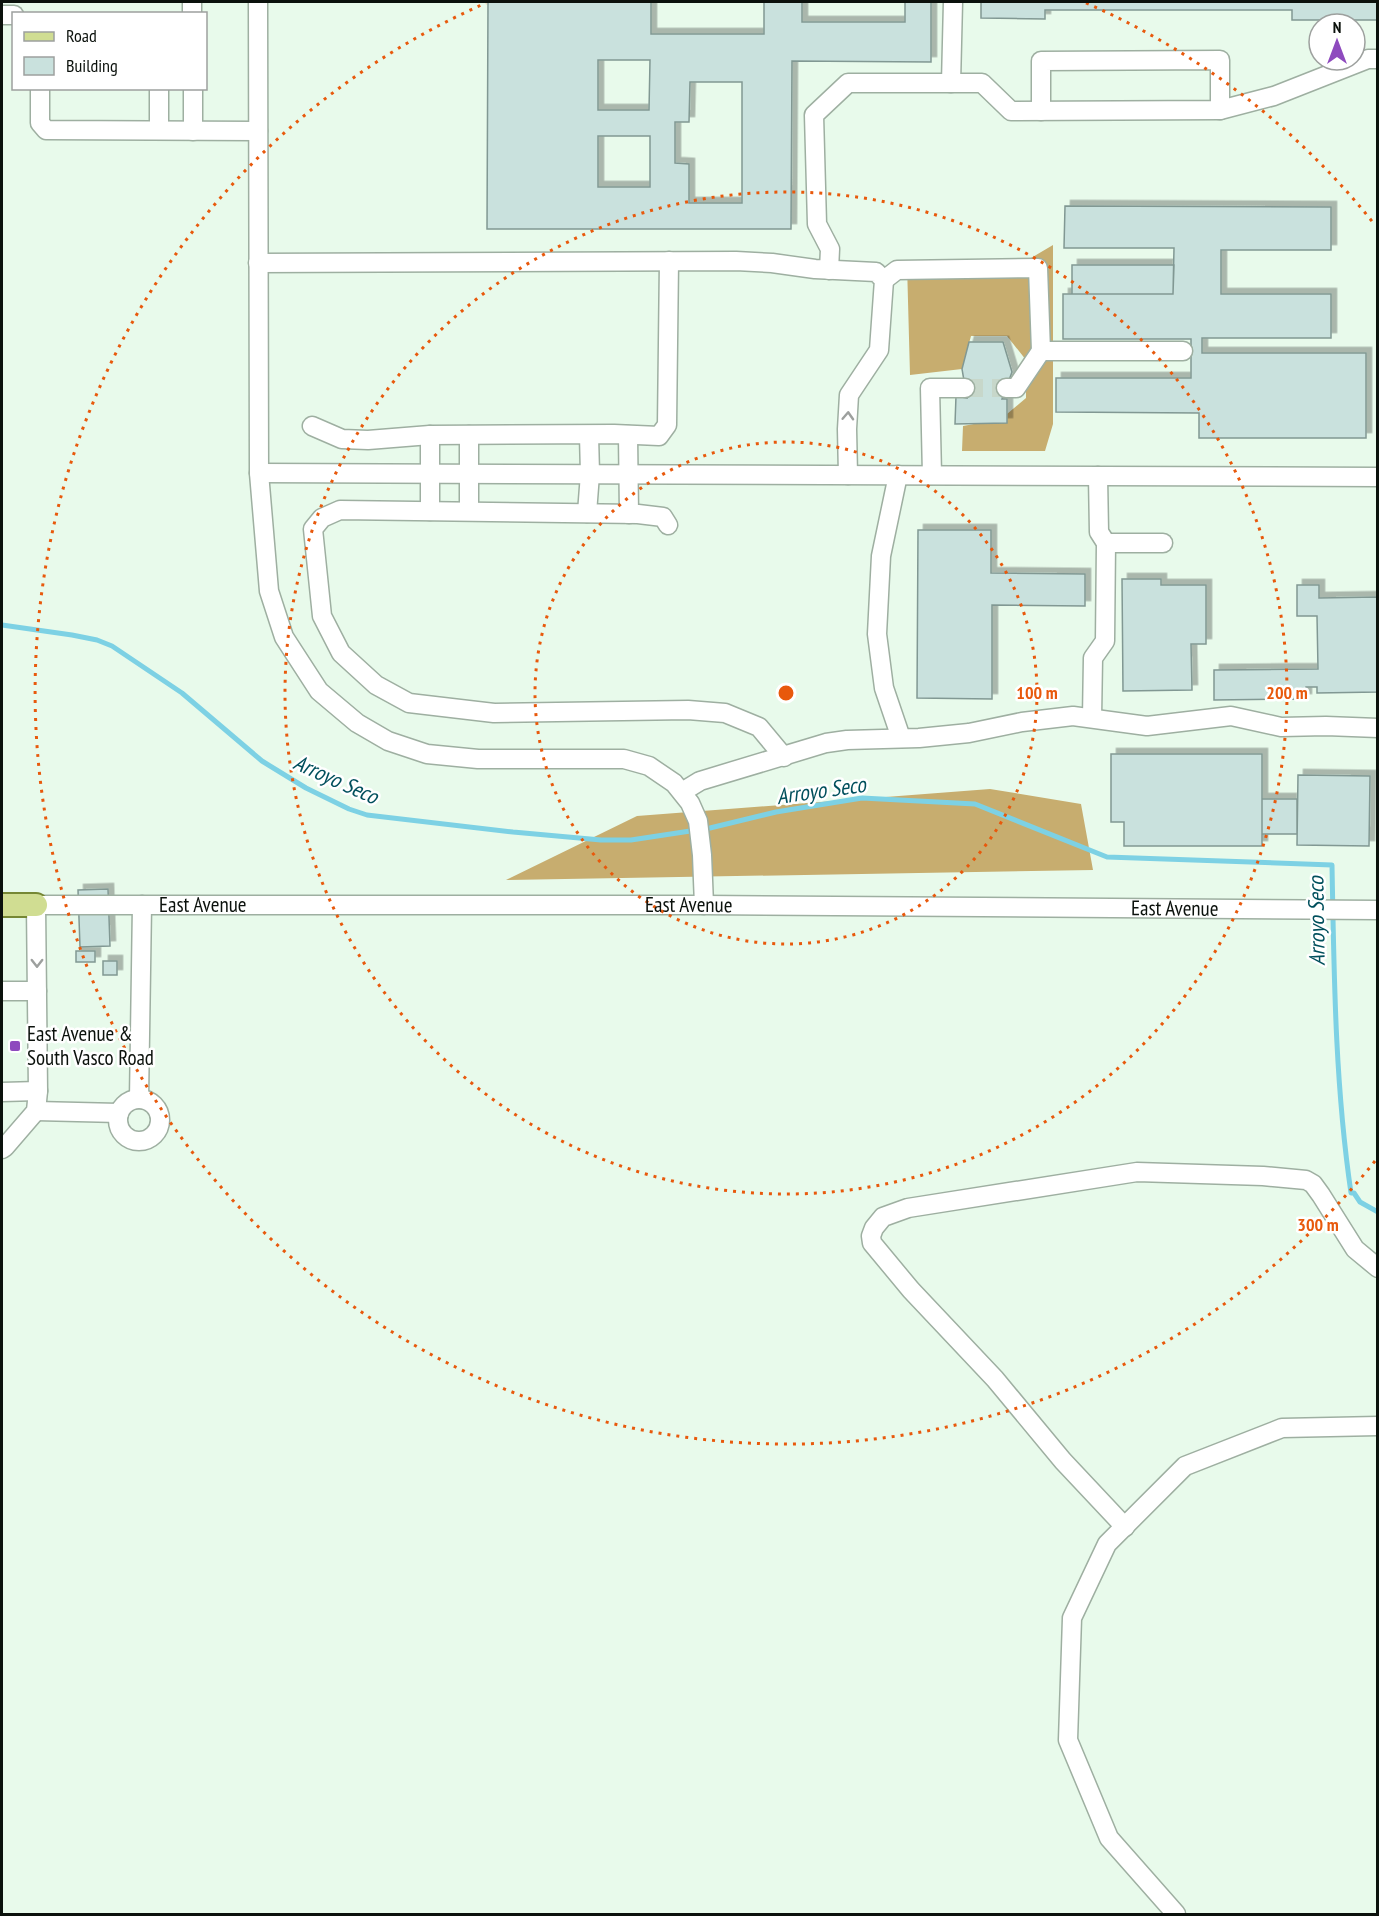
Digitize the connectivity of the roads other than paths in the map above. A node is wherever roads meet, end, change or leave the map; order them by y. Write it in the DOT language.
graph roads {
  1 [pos="258,2"];
  2 [pos="953,2"];
  3 [pos="1377,59"];
  4 [pos="951,83"];
  5 [pos="40,90"];
  6 [pos="159,90"];
  7 [pos="193,90"];
  8 [pos="1220,110"];
  9 [pos="1041,111"];
  10 [pos="159,130"];
  11 [pos="193,131"];
  12 [pos="258,131"];
  13 [pos="669,261"];
  14 [pos="258,263"];
  15 [pos="822,270"];
  16 [pos="884,280"];
  17 [pos="1041,351"];
  18 [pos="1183,351"];
  19 [pos="965,388"];
  20 [pos="1006,388"];
  21 [pos="312,426"];
  22 [pos="430,435"];
  23 [pos="469,435"];
  24 [pos="589,435"];
  25 [pos="628,435"];
  26 [pos="259,473"];
  27 [pos="430,473"];
  28 [pos="469,474"];
  29 [pos="590,474"];
  30 [pos="629,474"];
  31 [pos="848,475"];
  32 [pos="898,475"];
  33 [pos="932,475"];
  34 [pos="1098,476"];
  35 [pos="1377,477"];
  36 [pos="430,511"];
  37 [pos="469,511"];
  38 [pos="587,513"];
  39 [pos="629,514"];
  40 [pos="668,525"];
  41 [pos="1106,543"];
  42 [pos="1163,543"];
  43 [pos="1092,718"];
  44 [pos="1377,728"];
  45 [pos="901,738"];
  46 [pos="784,757"];
  47 [pos="682,792"];
  48 [pos="2,905"];
  49 [pos="36,905"];
  50 [pos="142,905"];
  51 [pos="704,905"];
  52 [pos="1377,910"];
  53 [pos="2,991"];
  54 [pos="37,991"];
  55 [pos="38,1091"];
  56 [pos="2,1092"];
  57 [pos="139,1099"];
  58 [pos="36,1112"];
  59 [pos="119,1113"];
  60 [pos="2,1149"];
  61 [pos="1377,1268"];
  62 [pos="1377,1426"];
  63 [pos="1125,1527"];
  64 [pos="1176,1914"];
  1 -- 12 [label="street"];
  2 -- 4 [label="street"];
  3 -- 8 [label="street"];
  4 -- 9 [label="street"];
  4 -- 15 [label="street"];
  5 -- 10 [label="street"];
  6 -- 10 [label="street"];
  7 -- 11 [label="street"];
  8 -- 9 [label="street"];
  8 -- 9 [label="street"];
  10 -- 11 [label="street"];
  11 -- 12 [label="street"];
  12 -- 14 [label="street"];
  13 -- 14 [label="street"];
  13 -- 15 [label="street"];
  13 -- 25 [label="street"];
  14 -- 26 [label="street"];
  15 -- 16 [label="street"];
  16 -- 17 [label="street"];
  31 -- 16 [label="street, one-way"];
  17 -- 18 [label="street"];
  17 -- 20 [label="street"];
  19 -- 33 [label="street"];
  21 -- 22 [label="street"];
  22 -- 23 [label="street"];
  22 -- 27 [label="street"];
  23 -- 24 [label="street"];
  23 -- 28 [label="street"];
  24 -- 25 [label="street"];
  24 -- 29 [label="street"];
  25 -- 30 [label="street"];
  26 -- 27 [label="street"];
  26 -- 47 [label="street"];
  27 -- 28 [label="street"];
  27 -- 36 [label="street"];
  28 -- 29 [label="street"];
  28 -- 37 [label="street"];
  29 -- 30 [label="street"];
  29 -- 38 [label="street"];
  30 -- 31 [label="street"];
  30 -- 39 [label="street"];
  31 -- 32 [label="street"];
  32 -- 33 [label="street"];
  32 -- 45 [label="street"];
  33 -- 34 [label="street"];
  34 -- 35 [label="street"];
  34 -- 41 [label="street"];
  36 -- 37 [label="street"];
  36 -- 46 [label="street"];
  37 -- 38 [label="street"];
  38 -- 39 [label="street"];
  39 -- 40 [label="street"];
  41 -- 42 [label="street"];
  41 -- 43 [label="street"];
  43 -- 44 [label="street"];
  43 -- 45 [label="street"];
  45 -- 46 [label="street"];
  46 -- 47 [label="street"];
  47 -- 51 [label="street"];
  48 -- 49 [label="main road, East Avenue"];
  49 -- 50 [label="street, East Avenue"];
  49 -- 54 [label="street, one-way"];
  50 -- 51 [label="street, East Avenue"];
  50 -- 57 [label="street"];
  51 -- 52 [label="street, East Avenue"];
  53 -- 54 [label="street"];
  54 -- 55 [label="street"];
  55 -- 56 [label="street"];
  55 -- 58 [label="street"];
  57 -- 59 [label="street"];
  57 -- 59 [label="street"];
  58 -- 59 [label="street"];
  58 -- 60 [label="street"];
  61 -- 63 [label="street"];
  62 -- 63 [label="street"];
  63 -- 64 [label="street"];
}
